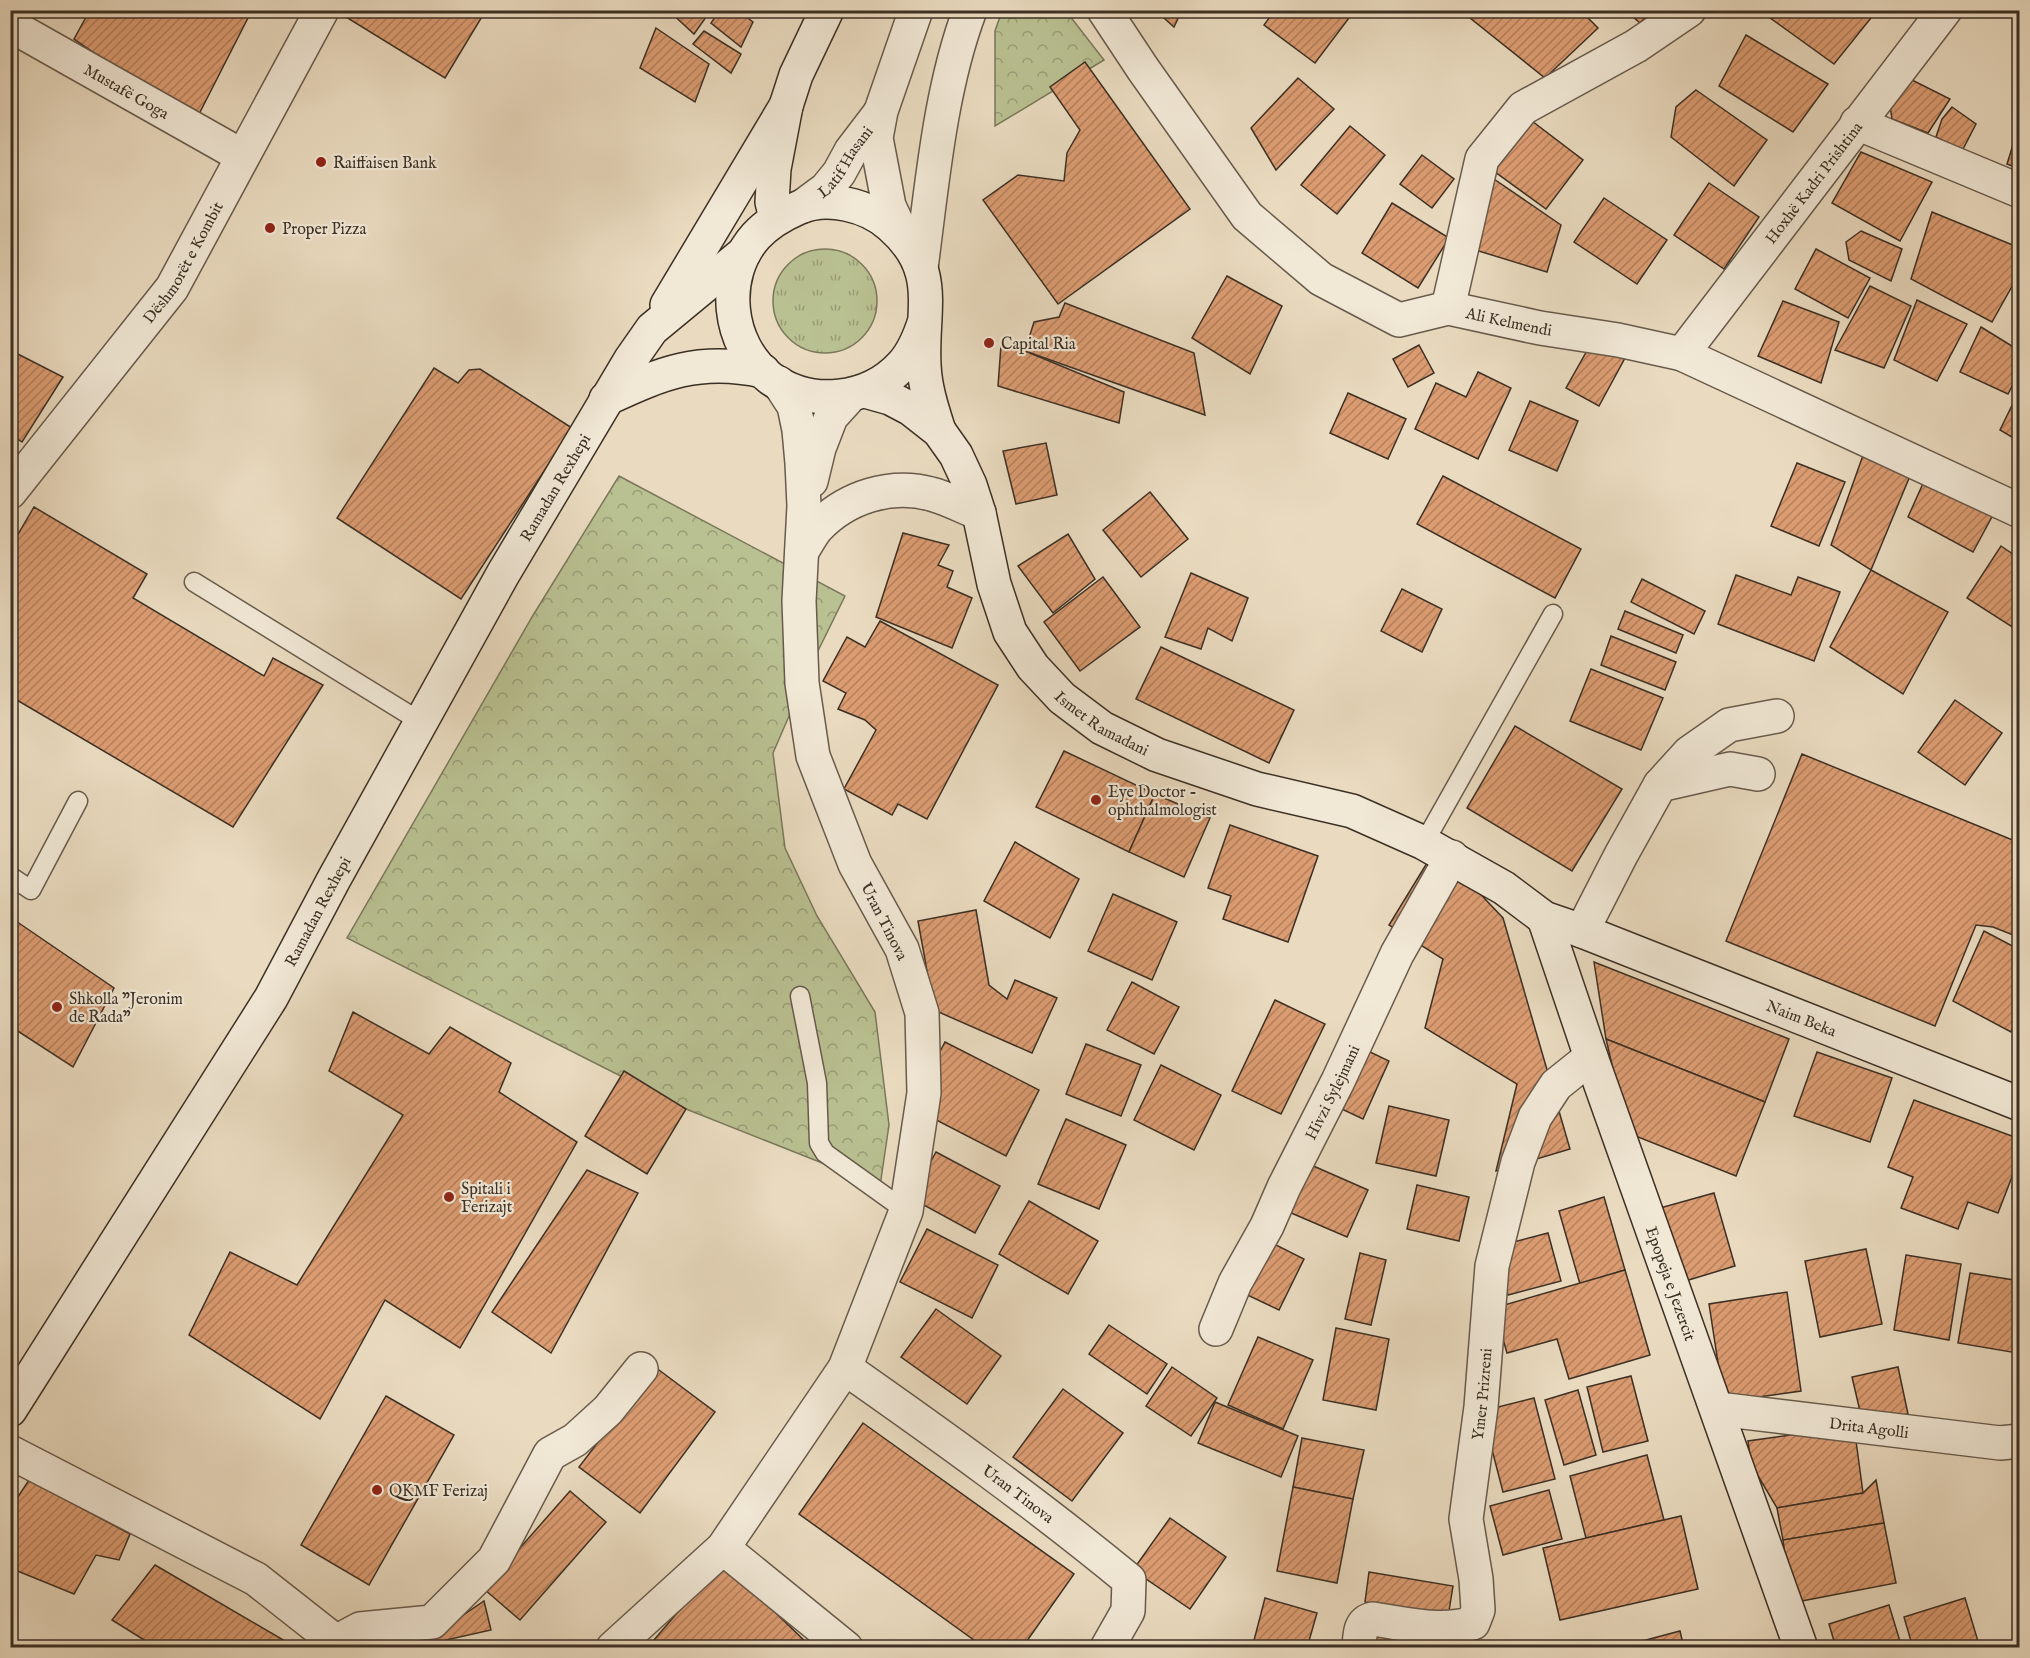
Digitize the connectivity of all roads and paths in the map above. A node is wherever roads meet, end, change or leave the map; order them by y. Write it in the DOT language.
graph roads {
  1 [pos="322,10"];
  2 [pos="827,10"];
  3 [pos="916,10"];
  4 [pos="970,10"];
  5 [pos="1104,10"];
  6 [pos="1689,10"];
  7 [pos="1945,10"];
  8 [pos="10,25"];
  9 [pos="786,106"];
  10 [pos="881,111"];
  11 [pos="1857,123"];
  12 [pos="242,156"];
  13 [pos="2019,191"];
  14 [pos="789,212"];
  15 [pos="903,236"];
  16 [pos="744,253"];
  17 [pos="921,268"];
  18 [pos="1448,308"];
  19 [pos="925,320"];
  20 [pos="652,329"];
  21 [pos="1682,354"];
  22 [pos="771,377"];
  23 [pos="858,393"];
  24 [pos="606,399"];
  25 [pos="939,431"];
  26 [pos="14,482"];
  27 [pos="804,506"];
  28 [pos="2019,511"];
  29 [pos="979,513"];
  30 [pos="802,551"];
  31 [pos="194,582"];
  32 [pos="1553,614"];
  33 [pos="1778,716"];
  34 [pos="421,722"];
  35 [pos="1758,774"];
  36 [pos="1660,785"];
  37 [pos="78,801"];
  38 [pos="1438,850"];
  39 [pos="10,876"];
  40 [pos="1544,918"];
  41 [pos="1582,931"];
  42 [pos="800,996"];
  43 [pos="1591,1057"];
  44 [pos="2019,1104"];
  45 [pos="906,1211"];
  46 [pos="1216,1329"];
  47 [pos="845,1368"];
  48 [pos="641,1369"];
  49 [pos="1718,1409"];
  50 [pos="10,1410"];
  51 [pos="2019,1441"];
  52 [pos="10,1452"];
  53 [pos="723,1548"];
  54 [pos="334,1645"];
  55 [pos="613,1647"];
  56 [pos="846,1647"];
  57 [pos="1107,1647"];
  58 [pos="1359,1647"];
  59 [pos="1802,1647"];
  1 -- 12 [label="street, Dëshmorët e Kombit"];
  2 -- 9 [label="street"];
  3 -- 10 [label="street, Latif Hasani"];
  4 -- 17 [label="street"];
  5 -- 18 [label="street, Ali Kelmendi"];
  6 -- 18 [label="street"];
  7 -- 11 [label="street, Hoxhë Kadri Prishtina"];
  8 -- 12 [label="street, Mustafë Goga"];
  9 -- 14 [label="street"];
  9 -- 20 [label="street"];
  10 -- 14 [label="street, Latif Hasani"];
  10 -- 15 [label="street, Latif Hasani"];
  11 -- 13 [label="street"];
  11 -- 21 [label="street, Hoxhë Kadri Prishtina"];
  12 -- 26 [label="street, Dëshmorët e Kombit"];
  14 -- 15 [label="street"];
  14 -- 16 [label="street"];
  15 -- 17 [label="street"];
  16 -- 20 [label="street, Ramadan Rexhepi"];
  16 -- 22 [label="street"];
  17 -- 19 [label="street"];
  18 -- 21 [label="street, Ali Kelmendi"];
  19 -- 23 [label="street"];
  19 -- 25 [label="street, Ismet Ramadani"];
  20 -- 24 [label="street, Ramadan Rexhepi"];
  21 -- 28 [label="street, Ali Kelmendi"];
  22 -- 23 [label="street"];
  22 -- 24 [label="street"];
  22 -- 27 [label="street"];
  23 -- 25 [label="street, Ismet Ramadani"];
  23 -- 27 [label="street"];
  24 -- 34 [label="street, Ramadan Rexhepi"];
  25 -- 29 [label="street, Ismet Ramadani"];
  27 -- 30 [label="street, Uran Tinova"];
  29 -- 30 [label="street"];
  29 -- 38 [label="street, Ismet Ramadani"];
  30 -- 45 [label="street, Uran Tinova"];
  31 -- 34 [label="lane"];
  32 -- 38 [label="lane"];
  33 -- 36 [label="street"];
  34 -- 50 [label="street, Ramadan Rexhepi"];
  35 -- 36 [label="street"];
  36 -- 41 [label="street"];
  37 -- 39 [label="lane"];
  38 -- 40 [label="street, Ismet Ramadani"];
  38 -- 46 [label="street, Hivzi Sylejmani"];
  40 -- 41 [label="street, Naim Beka"];
  40 -- 43 [label="street, Epopeja e Jezercit"];
  41 -- 44 [label="street, Naim Beka"];
  42 -- 45 [label="lane"];
  43 -- 49 [label="street, Epopeja e Jezercit"];
  43 -- 58 [label="street, Ymer Prizreni"];
  45 -- 47 [label="street, Uran Tinova"];
  47 -- 53 [label="street, Uran Tinova"];
  47 -- 57 [label="street, Uran Tinova"];
  48 -- 54 [label="street"];
  49 -- 51 [label="street, Drita Agolli"];
  49 -- 59 [label="street, Epopeja e Jezercit"];
  52 -- 54 [label="street"];
  53 -- 55 [label="street, Uran Tinova"];
  53 -- 56 [label="street"];
}
